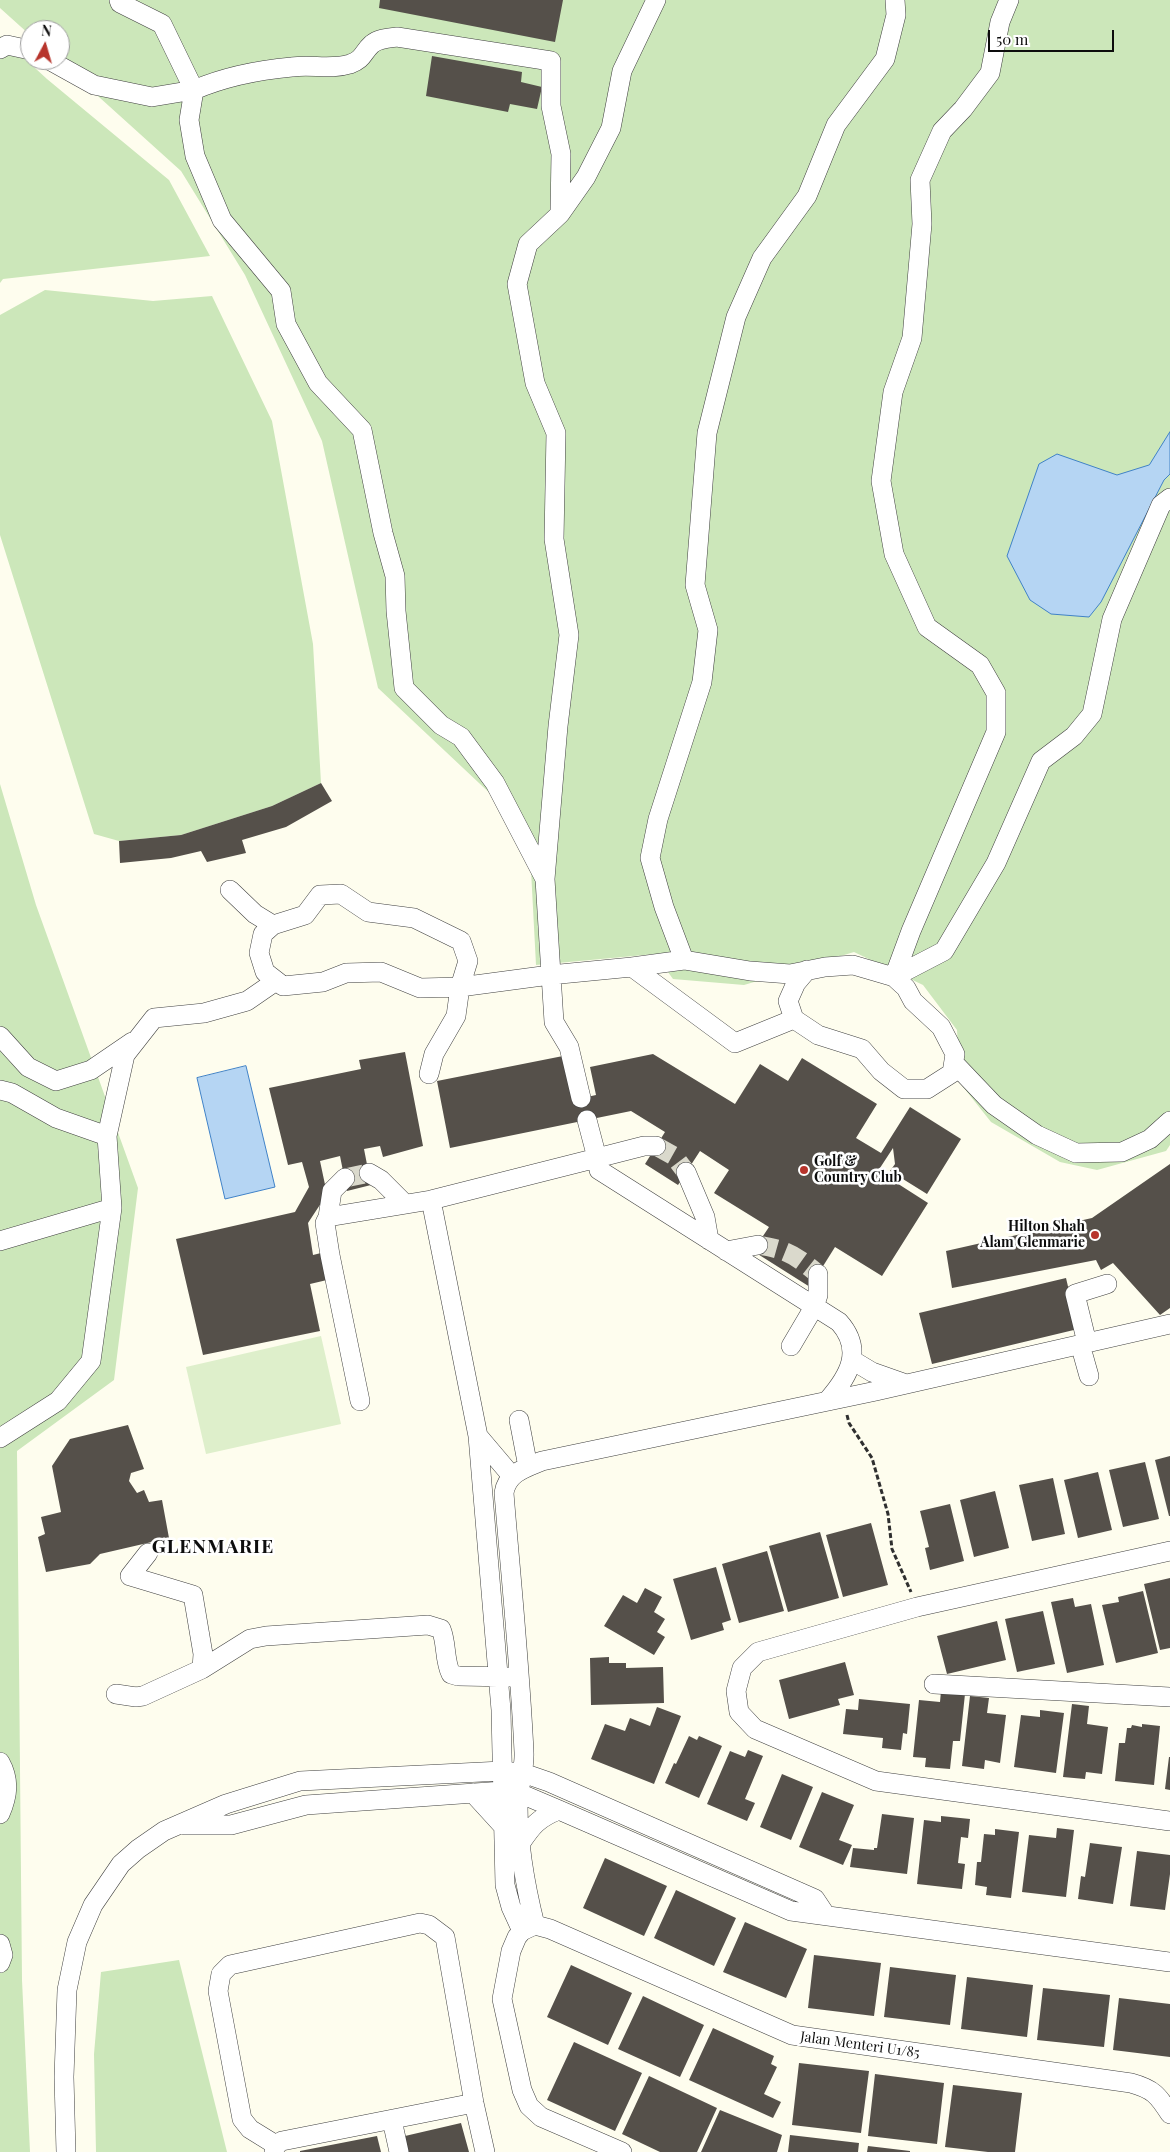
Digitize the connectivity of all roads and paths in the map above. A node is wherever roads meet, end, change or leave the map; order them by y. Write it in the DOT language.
graph roads {
  1 [pos="119,0"];
  2 [pos="656,0"];
  3 [pos="895,0"];
  4 [pos="1009,0"];
  5 [pos="20,48"];
  6 [pos="0,49"];
  7 [pos="67,70"];
  8 [pos="194,90"];
  9 [pos="560,214"];
  10 [pos="1170,498"];
  11 [pos="545,879"];
  12 [pos="230,890"];
  13 [pos="273,925"];
  14 [pos="684,960"];
  15 [pos="632,967"];
  16 [pos="807,970"];
  17 [pos="769,972"];
  18 [pos="550,975"];
  19 [pos="894,976"];
  20 [pos="276,981"];
  21 [pos="460,987"];
  22 [pos="788,1001"];
  23 [pos="794,1019"];
  24 [pos="141,1035"];
  25 [pos="0,1036"];
  26 [pos="954,1063"];
  27 [pos="429,1074"];
  28 [pos="0,1090"];
  29 [pos="581,1098"];
  30 [pos="587,1120"];
  31 [pos="1170,1121"];
  32 [pos="107,1136"];
  33 [pos="656,1146"];
  34 [pos="597,1158"];
  35 [pos="686,1172"];
  36 [pos="369,1173"];
  37 [pos="345,1178"];
  38 [pos="431,1200"];
  39 [pos="405,1204"];
  40 [pos="112,1208"];
  41 [pos="328,1217"];
  42 [pos="709,1240"];
  43 [pos="0,1241"];
  44 [pos="758,1245"];
  45 [pos="726,1251"];
  46 [pos="818,1274"];
  47 [pos="1107,1284"];
  48 [pos="814,1307"];
  49 [pos="1170,1324"];
  50 [pos="1083,1344"];
  51 [pos="790,1346"];
  52 [pos="852,1360"];
  53 [pos="1089,1376"];
  54 [pos="906,1384"];
  55 [pos="836,1399"];
  56 [pos="360,1401"];
  57 [pos="519,1420"];
  58 [pos="478,1436"];
  59 [pos="0,1438"];
  60 [pos="528,1466"];
  61 [pos="511,1476"];
  62 [pos="1170,1551"];
  63 [pos="148,1553"];
  64 [pos="917,1607"];
  65 [pos="202,1669"];
  66 [pos="498,1677"];
  67 [pos="520,1678"];
  68 [pos="934,1684"];
  69 [pos="116,1694"];
  70 [pos="1170,1697"];
  71 [pos="502,1726"];
  72 [pos="522,1726"];
  73 [pos="0,1762"];
  74 [pos="502,1771"];
  75 [pos="523,1773"];
  76 [pos="511,1792"];
  77 [pos="473,1793"];
  78 [pos="559,1810"];
  79 [pos="0,1814"];
  80 [pos="1170,1821"];
  81 [pos="176,1825"];
  82 [pos="504,1827"];
  83 [pos="520,1844"];
  84 [pos="825,1914"];
  85 [pos="528,1928"];
  86 [pos="0,1944"];
  87 [pos="1170,1962"];
  88 [pos="0,1963"];
  89 [pos="474,2103"];
  90 [pos="1170,2114"];
  91 [pos="392,2120"];
  92 [pos="596,2145"];
  93 [pos="275,2148"];
  94 [pos="66,2152"];
  95 [pos="398,2152"];
  96 [pos="485,2152"];
  97 [pos="622,2152"];
  1 -- 8 [label="street"];
  2 -- 9 [label="street"];
  3 -- 14 [label="street"];
  4 -- 19 [label="street"];
  5 -- 6 [label="street"];
  7 -- 8 [label="street"];
  8 -- 9 [label="street"];
  8 -- 11 [label="street"];
  9 -- 11 [label="street"];
  10 -- 19 [label="street"];
  11 -- 18 [label="street"];
  12 -- 13 [label="street"];
  13 -- 20 [label="street"];
  13 -- 21 [label="street"];
  14 -- 15 [label="street"];
  14 -- 17 [label="street"];
  15 -- 18 [label="street"];
  15 -- 23 [label="street"];
  16 -- 17 [label="street"];
  16 -- 19 [label="street"];
  16 -- 22 [label="street"];
  17 -- 22 [label="street"];
  18 -- 21 [label="street"];
  18 -- 29 [label="street"];
  19 -- 26 [label="street"];
  20 -- 21 [label="street"];
  20 -- 24 [label="street"];
  21 -- 27 [label="street"];
  22 -- 23 [label="street"];
  23 -- 26 [label="street"];
  24 -- 25 [label="street"];
  24 -- 32 [label="street"];
  26 -- 31 [label="street"];
  28 -- 32 [label="street"];
  30 -- 34 [label="street"];
  32 -- 40 [label="street"];
  33 -- 34 [label="street"];
  34 -- 38 [label="street"];
  34 -- 42 [label="street"];
  35 -- 42 [label="street"];
  36 -- 39 [label="street"];
  37 -- 41 [label="street"];
  38 -- 39 [label="street"];
  38 -- 58 [label="street"];
  39 -- 41 [label="street"];
  40 -- 43 [label="street"];
  40 -- 59 [label="street"];
  41 -- 56 [label="street"];
  42 -- 45 [label="street"];
  44 -- 45 [label="street"];
  45 -- 48 [label="street"];
  46 -- 48 [label="street"];
  47 -- 50 [label="street"];
  48 -- 51 [label="street"];
  48 -- 52 [label="street"];
  49 -- 50 [label="street"];
  50 -- 53 [label="street"];
  50 -- 54 [label="street"];
  52 -- 54 [label="street"];
  52 -- 55 [label="street"];
  54 -- 55 [label="street"];
  55 -- 60 [label="street"];
  55 -- 64 [label="path"];
  57 -- 60 [label="street"];
  58 -- 61 [label="street"];
  58 -- 66 [label="street"];
  60 -- 61 [label="street"];
  61 -- 67 [label="street"];
  62 -- 64 [label="street"];
  63 -- 65 [label="street"];
  64 -- 80 [label="street"];
  65 -- 66 [label="street"];
  65 -- 69 [label="street"];
  66 -- 67 [label="street"];
  66 -- 71 [label="street"];
  67 -- 72 [label="street"];
  68 -- 70 [label="street"];
  71 -- 72 [label="street"];
  71 -- 74 [label="street"];
  72 -- 75 [label="street"];
  73 -- 79 [label="street"];
  74 -- 75 [label="street"];
  74 -- 76 [label="street"];
  74 -- 81 [label="street"];
  75 -- 76 [label="street"];
  75 -- 84 [label="street"];
  76 -- 77 [label="street"];
  76 -- 78 [label="street"];
  76 -- 82 [label="street"];
  76 -- 83 [label="street"];
  77 -- 81 [label="street"];
  77 -- 82 [label="street"];
  78 -- 83 [label="street"];
  78 -- 84 [label="street"];
  81 -- 94 [label="street"];
  82 -- 85 [label="street"];
  83 -- 85 [label="street"];
  84 -- 87 [label="street"];
  85 -- 90 [label="street, Jalan Menteri U1/85"];
  85 -- 92 [label="street"];
  86 -- 88 [label="street"];
  89 -- 91 [label="street"];
  89 -- 93 [label="street"];
  89 -- 96 [label="street"];
  91 -- 93 [label="street"];
  91 -- 95 [label="street"];
  92 -- 97 [label="street"];
}
